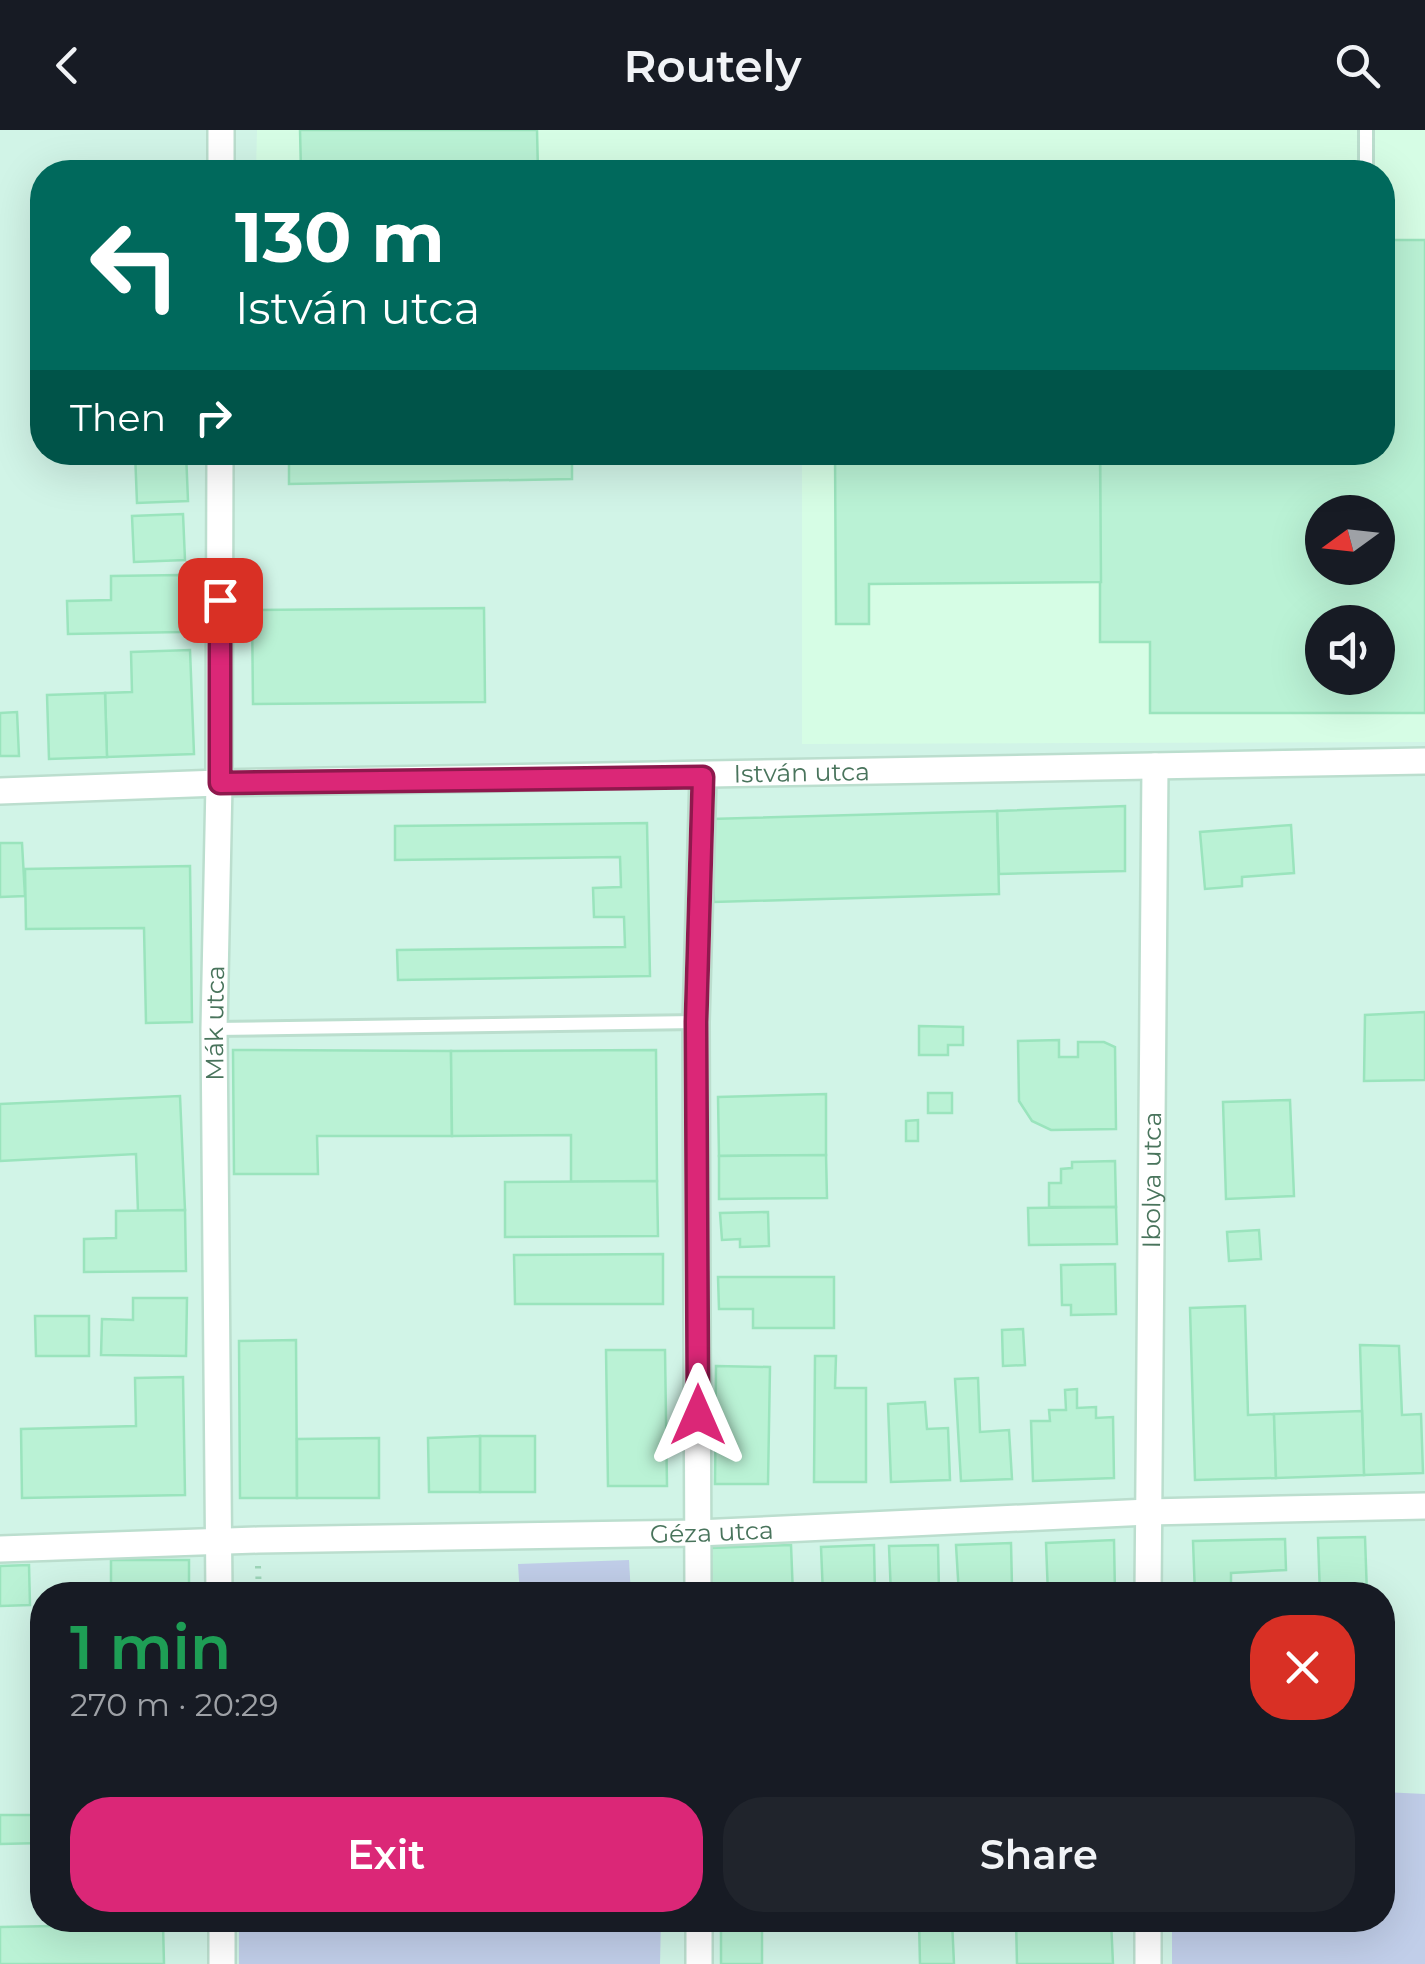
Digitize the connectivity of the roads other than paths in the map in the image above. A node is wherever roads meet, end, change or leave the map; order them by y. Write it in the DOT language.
graph roads {
  1 [pos="221,130"];
  2 [pos="1366,130"];
  3 [pos="221,160"];
  4 [pos="1366,160"];
  5 [pos="220,465"];
  6 [pos="1425,761"];
  7 [pos="1155,766"];
  8 [pos="703,777"];
  9 [pos="220,783"];
  10 [pos="0,790"];
  11 [pos="696,1022"];
  12 [pos="214,1029"];
  13 [pos="1425,1506"];
  14 [pos="1148,1512"];
  15 [pos="698,1533"];
  16 [pos="219,1542"];
  17 [pos="0,1548"];
  18 [pos="219,1582"];
  19 [pos="698,1582"];
  20 [pos="1148,1582"];
  21 [pos="222,1932"];
  22 [pos="699,1932"];
  23 [pos="1148,1932"];
  24 [pos="222,1964"];
  25 [pos="699,1964"];
  26 [pos="1148,1964"];
  1 -- 3 [label="street"];
  2 -- 4 [label="lane"];
  5 -- 9 [label="street, Mák utca"];
  6 -- 7 [label="street, István utca"];
  7 -- 8 [label="street, István utca"];
  7 -- 14 [label="street, Ibolya utca"];
  8 -- 9 [label="street, István utca"];
  8 -- 11 [label="street"];
  9 -- 10 [label="street, István utca"];
  9 -- 12 [label="street, Mák utca"];
  11 -- 12 [label="lane"];
  11 -- 15 [label="street"];
  12 -- 16 [label="street, Mák utca"];
  13 -- 14 [label="street, Géza utca"];
  14 -- 15 [label="street, Géza utca"];
  14 -- 20 [label="street, Ibolya utca"];
  15 -- 16 [label="street, Géza utca"];
  15 -- 19 [label="street"];
  16 -- 17 [label="street, Géza utca"];
  16 -- 18 [label="street, Mák utca"];
  21 -- 24 [label="street"];
  22 -- 25 [label="street"];
  23 -- 26 [label="street"];
}
